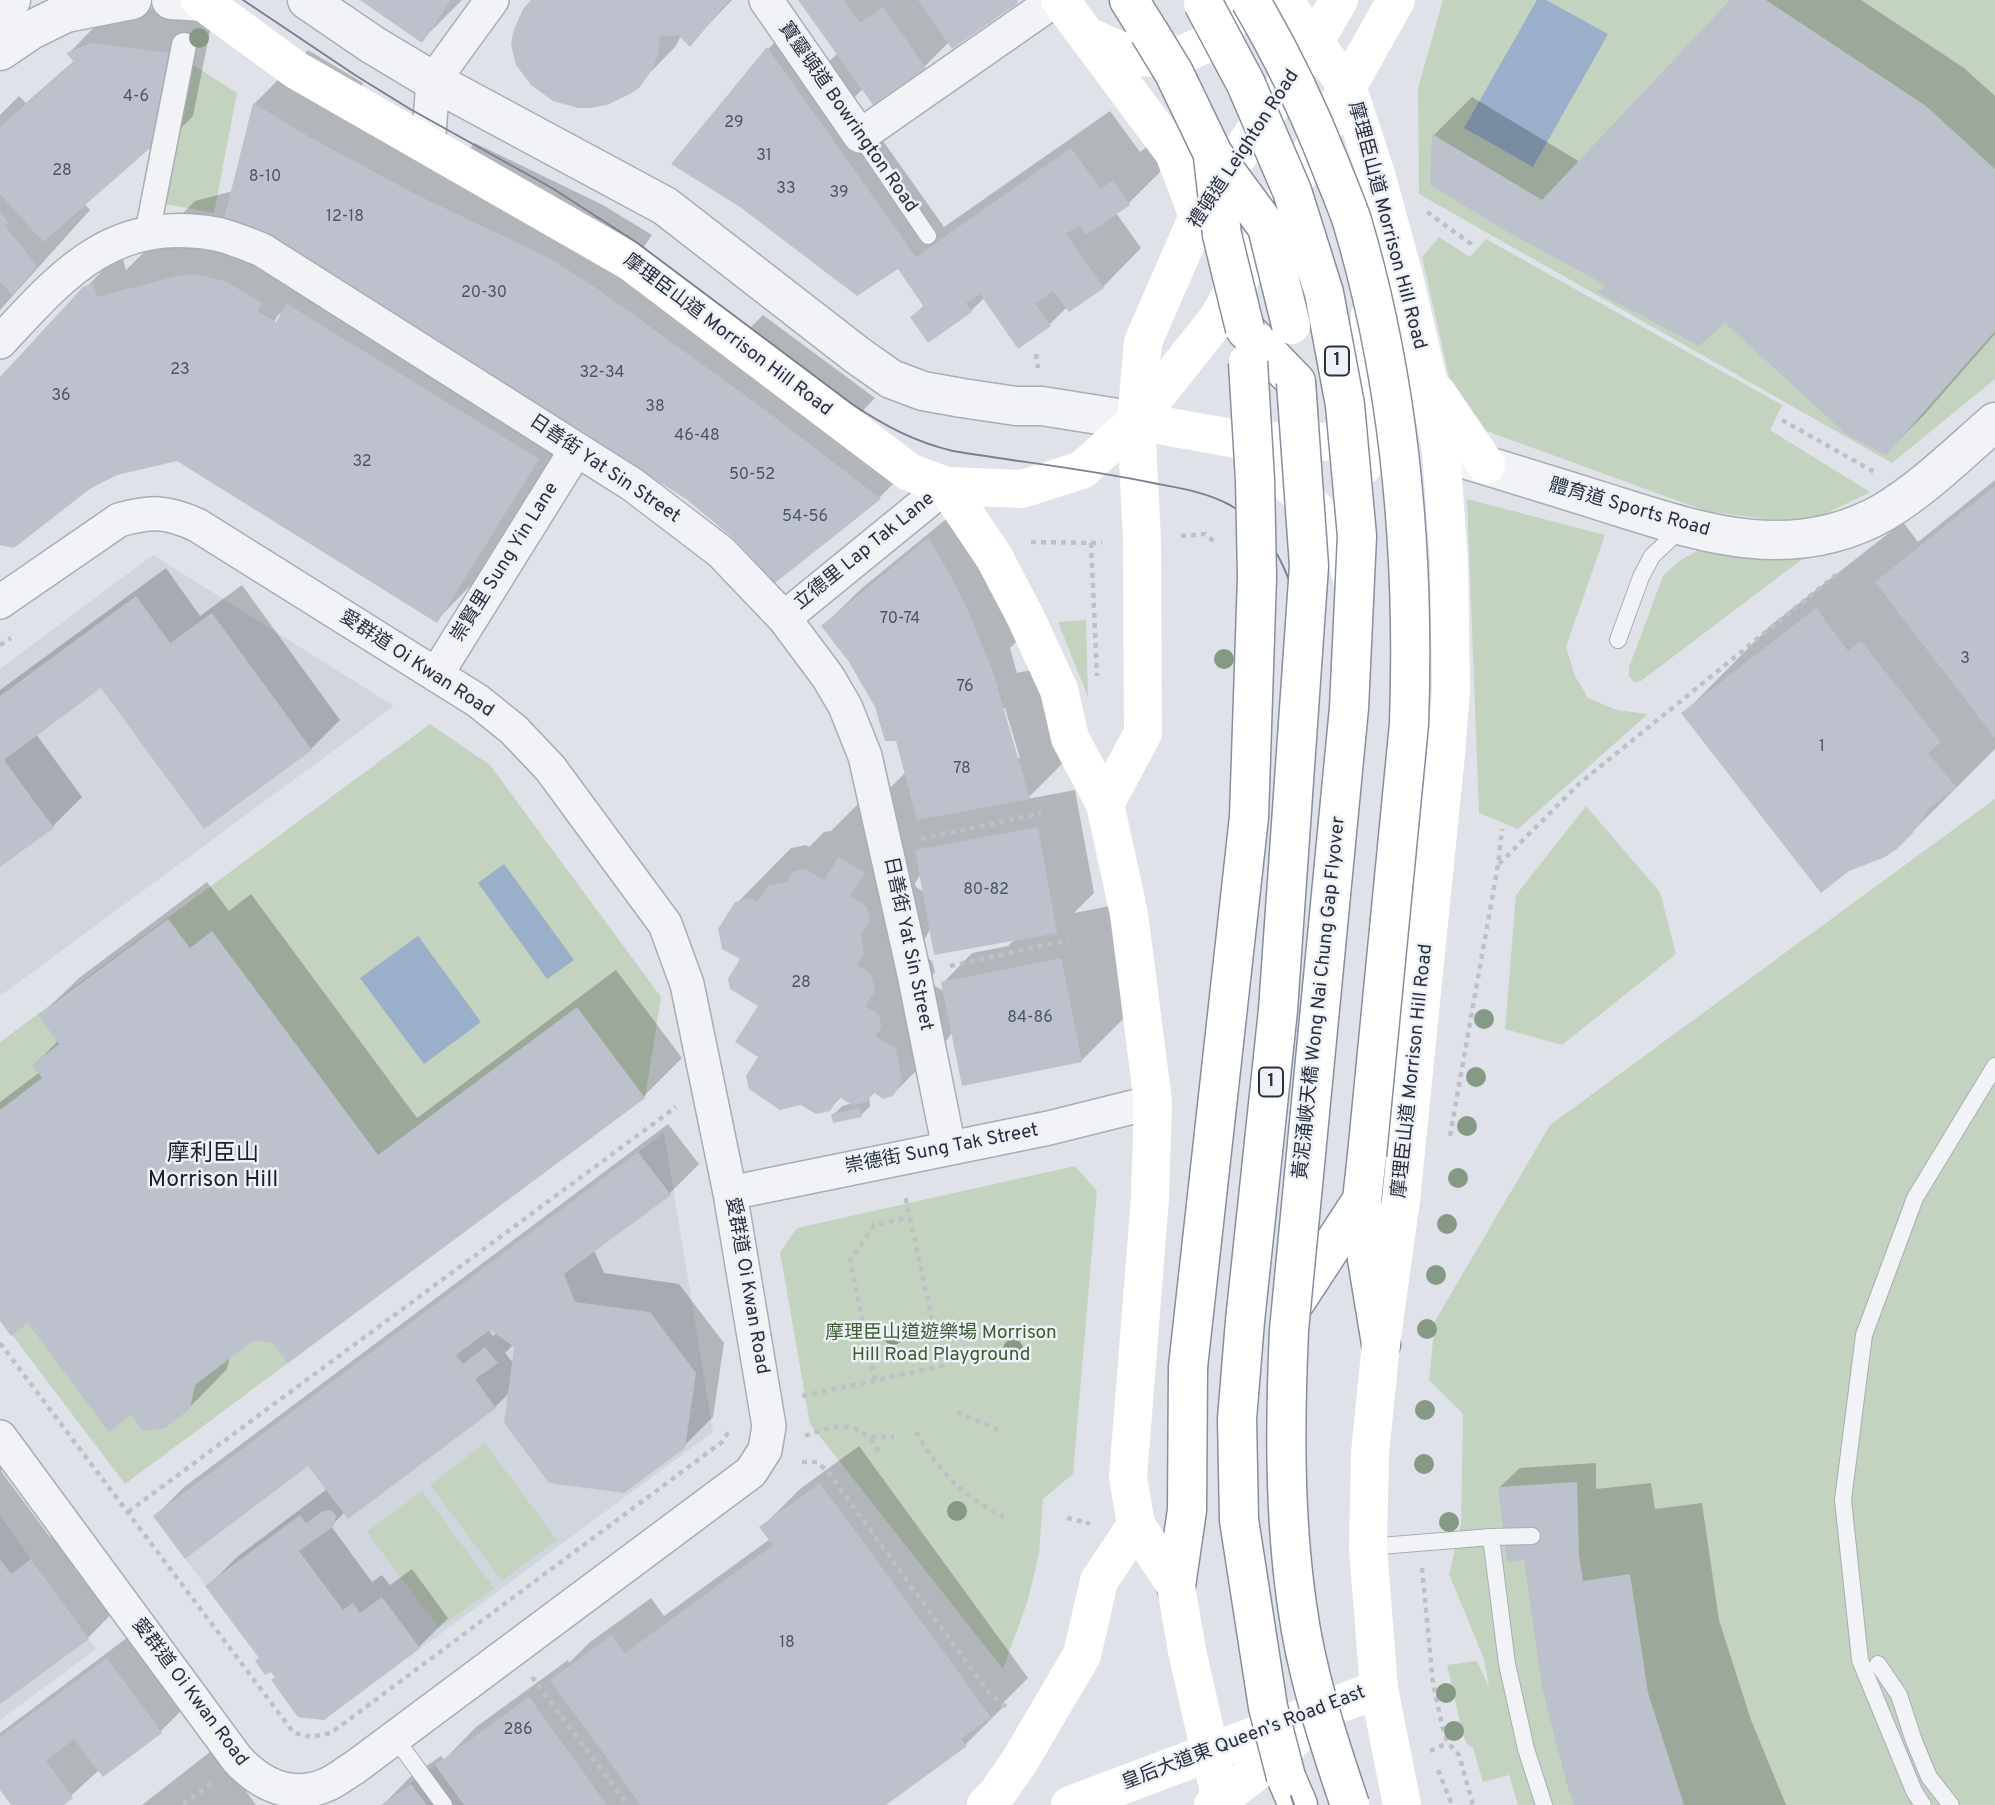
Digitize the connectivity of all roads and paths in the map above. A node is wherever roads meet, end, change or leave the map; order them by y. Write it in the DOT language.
graph roads {
  1 [pos="11,0"];
  2 [pos="132,0"];
  3 [pos="307,0"];
  4 [pos="492,0"];
  5 [pos="1057,0"];
  6 [pos="1129,0"];
  7 [pos="1201,0"];
  8 [pos="1239,0"];
  9 [pos="1250,0"];
  10 [pos="1283,0"];
  11 [pos="1339,0"];
  12 [pos="1396,0"];
  13 [pos="191,1"];
  14 [pos="775,5"];
  15 [pos="0,16"];
  16 [pos="1087,36"];
  17 [pos="1315,41"];
  18 [pos="184,45"];
  19 [pos="0,51"];
  20 [pos="433,80"];
  21 [pos="1347,86"];
  22 [pos="860,136"];
  23 [pos="428,147"];
  24 [pos="1213,154"];
  25 [pos="1376,174"];
  26 [pos="1421,206"];
  27 [pos="1198,216"];
  28 [pos="147,234"];
  29 [pos="929,236"];
  30 [pos="1474,246"];
  31 [pos="1245,329"];
  32 [pos="0,342"];
  33 [pos="1428,380"];
  34 [pos="1296,382"];
  35 [pos="1782,420"];
  36 [pos="1136,421"];
  37 [pos="1995,422"];
  38 [pos="1248,441"];
  39 [pos="1364,442"];
  40 [pos="576,450"];
  41 [pos="1441,452"];
  42 [pos="1486,466"];
  43 [pos="1884,477"];
  44 [pos="946,486"];
  45 [pos="1683,527"];
  46 [pos="1142,540"];
  47 [pos="1091,543"];
  48 [pos="994,557"];
  49 [pos="1844,568"];
  50 [pos="2,595"];
  51 [pos="1358,602"];
  52 [pos="785,618"];
  53 [pos="11,637"];
  54 [pos="1618,640"];
  55 [pos="0,645"];
  56 [pos="436,675"];
  57 [pos="1097,681"];
  58 [pos="1105,804"];
  59 [pos="1041,813"];
  60 [pos="915,840"];
  61 [pos="1498,865"];
  62 [pos="1068,940"];
  63 [pos="941,968"];
  64 [pos="1995,1066"];
  65 [pos="684,1101"];
  66 [pos="1153,1102"];
  67 [pos="949,1149"];
  68 [pos="730,1193"];
  69 [pos="905,1195"];
  70 [pos="1362,1200"];
  71 [pos="910,1217"];
  72 [pos="1297,1301"];
  73 [pos="0,1343"];
  74 [pos="1381,1344"];
  75 [pos="875,1380"];
  76 [pos="794,1398"];
  77 [pos="957,1412"];
  78 [pos="731,1428"];
  79 [pos="1001,1431"];
  80 [pos="916,1432"];
  81 [pos="0,1437"];
  82 [pos="802,1437"];
  83 [pos="871,1437"];
  84 [pos="894,1437"];
  85 [pos="881,1455"];
  86 [pos="802,1462"];
  87 [pos="128,1512"];
  88 [pos="1004,1517"];
  89 [pos="1067,1518"];
  90 [pos="1088,1523"];
  91 [pos="1136,1525"];
  92 [pos="1532,1536"];
  93 [pos="1490,1537"];
  94 [pos="1420,1542"];
  95 [pos="1368,1548"];
  96 [pos="1176,1586"];
  97 [pos="1878,1664"];
  98 [pos="532,1676"];
  99 [pos="1379,1689"];
  100 [pos="1009,1709"];
  101 [pos="1321,1711"];
  102 [pos="395,1738"];
  103 [pos="1430,1751"];
  104 [pos="1210,1752"];
  105 [pos="215,1781"];
  106 [pos="1218,1804"];
  107 [pos="186,1805"];
  108 [pos="444,1805"];
  109 [pos="628,1805"];
  110 [pos="986,1805"];
  111 [pos="1070,1805"];
  112 [pos="1298,1805"];
  113 [pos="1350,1805"];
  114 [pos="1402,1805"];
  115 [pos="1452,1805"];
  116 [pos="1473,1805"];
  117 [pos="1544,1805"];
  118 [pos="1923,1805"];
  119 [pos="1951,1805"];
  1 -- 15 [label="street"];
  2 -- 19 [label="street"];
  3 -- 20 [label="street"];
  4 -- 20 [label="street"];
  5 -- 16 [label="main road"];
  5 -- 22 [label="street"];
  6 -- 24 [label="main road, 1, bridge"];
  7 -- 113 [label="main road, 黃泥涌峽天橋 Wong Nai Chung Gap Flyover / 1, bridge"];
  8 -- 16 [label="main road"];
  9 -- 70 [label="main road, bridge"];
  10 -- 17 [label="main road, 摩理臣山道 Morrison Hill Road"];
  11 -- 17 [label="main road, 禮頓道 Leighton Road"];
  12 -- 21 [label="main road"];
  13 -- 23 [label="main road, 摩理臣山道 Morrison Hill Road"];
  14 -- 22 [label="street, 寶靈頓道 Bowrington Road"];
  16 -- 27 [label="main road"];
  17 -- 21 [label="main road, 摩理臣山道 Morrison Hill Road"];
  17 -- 27 [label="main road, 禮頓道 Leighton Road"];
  18 -- 28 [label="street"];
  20 -- 23 [label="street"];
  20 -- 36 [label="street"];
  21 -- 25 [label="main road, 摩理臣山道 Morrison Hill Road"];
  21 -- 36 [label="main road, 摩理臣山道 Morrison Hill Road"];
  22 -- 29 [label="lane, 寶靈頓道 Bowrington Road"];
  23 -- 44 [label="main road, 摩理臣山道 Morrison Hill Road"];
  24 -- 31 [label="main road, bridge"];
  24 -- 34 [label="main road, 1, bridge"];
  25 -- 33 [label="main road, 摩理臣山道 Morrison Hill Road"];
  25 -- 39 [label="main road"];
  26 -- 30 [label="path"];
  27 -- 36 [label="main road, 禮頓道 Leighton Road"];
  28 -- 32 [label="street, 日善街 Yat Sin Street"];
  28 -- 40 [label="street, 日善街 Yat Sin Street"];
  31 -- 34 [label="main road"];
  31 -- 96 [label="main road, bridge"];
  33 -- 41 [label="main road, 摩理臣山道 Morrison Hill Road"];
  33 -- 42 [label="main road, 摩理臣山道 Morrison Hill Road"];
  34 -- 112 [label="main road, 1, bridge"];
  35 -- 43 [label="path"];
  36 -- 38 [label="main road"];
  36 -- 44 [label="main road, 摩理臣山道 Morrison Hill Road"];
  36 -- 46 [label="main road"];
  37 -- 45 [label="street, 體育道 Sports Road"];
  38 -- 39 [label="main road"];
  38 -- 51 [label="main road"];
  39 -- 41 [label="main road"];
  39 -- 51 [label="main road"];
  40 -- 52 [label="street, 日善街 Yat Sin Street"];
  40 -- 56 [label="street, 崇賢里 Sung Yin Lane"];
  41 -- 42 [label="street, 體育道 Sports Road"];
  41 -- 74 [label="main road, 摩理臣山道 Morrison Hill Road"];
  42 -- 45 [label="street, 體育道 Sports Road"];
  44 -- 48 [label="main road"];
  44 -- 52 [label="street, 立德里 Lap Tak Lane"];
  45 -- 54 [label="lane"];
  46 -- 47 [label="path"];
  46 -- 58 [label="main road"];
  47 -- 48 [label="path"];
  47 -- 57 [label="path"];
  48 -- 58 [label="main road"];
  49 -- 61 [label="path"];
  50 -- 56 [label="street, 愛群道 Oi Kwan Road"];
  51 -- 72 [label="main road"];
  52 -- 67 [label="street, 日善街 Yat Sin Street"];
  53 -- 55 [label="path"];
  56 -- 68 [label="street, 愛群道 Oi Kwan Road"];
  58 -- 66 [label="main road"];
  59 -- 60 [label="path"];
  62 -- 63 [label="path"];
  64 -- 118 [label="lane"];
  65 -- 87 [label="path"];
  66 -- 67 [label="street, 崇德街 Sung Tak Street"];
  66 -- 91 [label="main road"];
  67 -- 68 [label="street, 崇德街 Sung Tak Street"];
  68 -- 102 [label="street, 愛群道 Oi Kwan Road"];
  69 -- 71 [label="path"];
  70 -- 72 [label="main road"];
  70 -- 74 [label="main road"];
  71 -- 75 [label="path"];
  71 -- 75 [label="path"];
  72 -- 101 [label="main road"];
  73 -- 87 [label="path"];
  74 -- 95 [label="main road, 摩理臣山道 Morrison Hill Road"];
  75 -- 76 [label="path"];
  77 -- 79 [label="path"];
  78 -- 87 [label="path"];
  80 -- 88 [label="path"];
  81 -- 102 [label="street, 愛群道 Oi Kwan Road"];
  82 -- 83 [label="path"];
  83 -- 84 [label="path"];
  83 -- 85 [label="path"];
  86 -- 100 [label="path"];
  89 -- 90 [label="path"];
  91 -- 96 [label="main road"];
  91 -- 110 [label="main road"];
  92 -- 93 [label="lane"];
  93 -- 94 [label="lane"];
  93 -- 117 [label="lane"];
  94 -- 95 [label="lane"];
  94 -- 116 [label="path"];
  95 -- 99 [label="main road, 摩理臣山道 Morrison Hill Road"];
  96 -- 104 [label="main road"];
  97 -- 119 [label="lane"];
  98 -- 109 [label="path"];
  99 -- 101 [label="main road, 皇后大道東 Queen's Road East"];
  99 -- 114 [label="main road, 摩理臣山道 Morrison Hill Road"];
  101 -- 104 [label="main road, 皇后大道東 Queen's Road East"];
  101 -- 106 [label="main road"];
  102 -- 108 [label="lane"];
  103 -- 115 [label="path"];
  104 -- 106 [label="main road"];
  104 -- 111 [label="main road, 皇后大道東 Queen's Road East"];
  105 -- 107 [label="path"];
}
